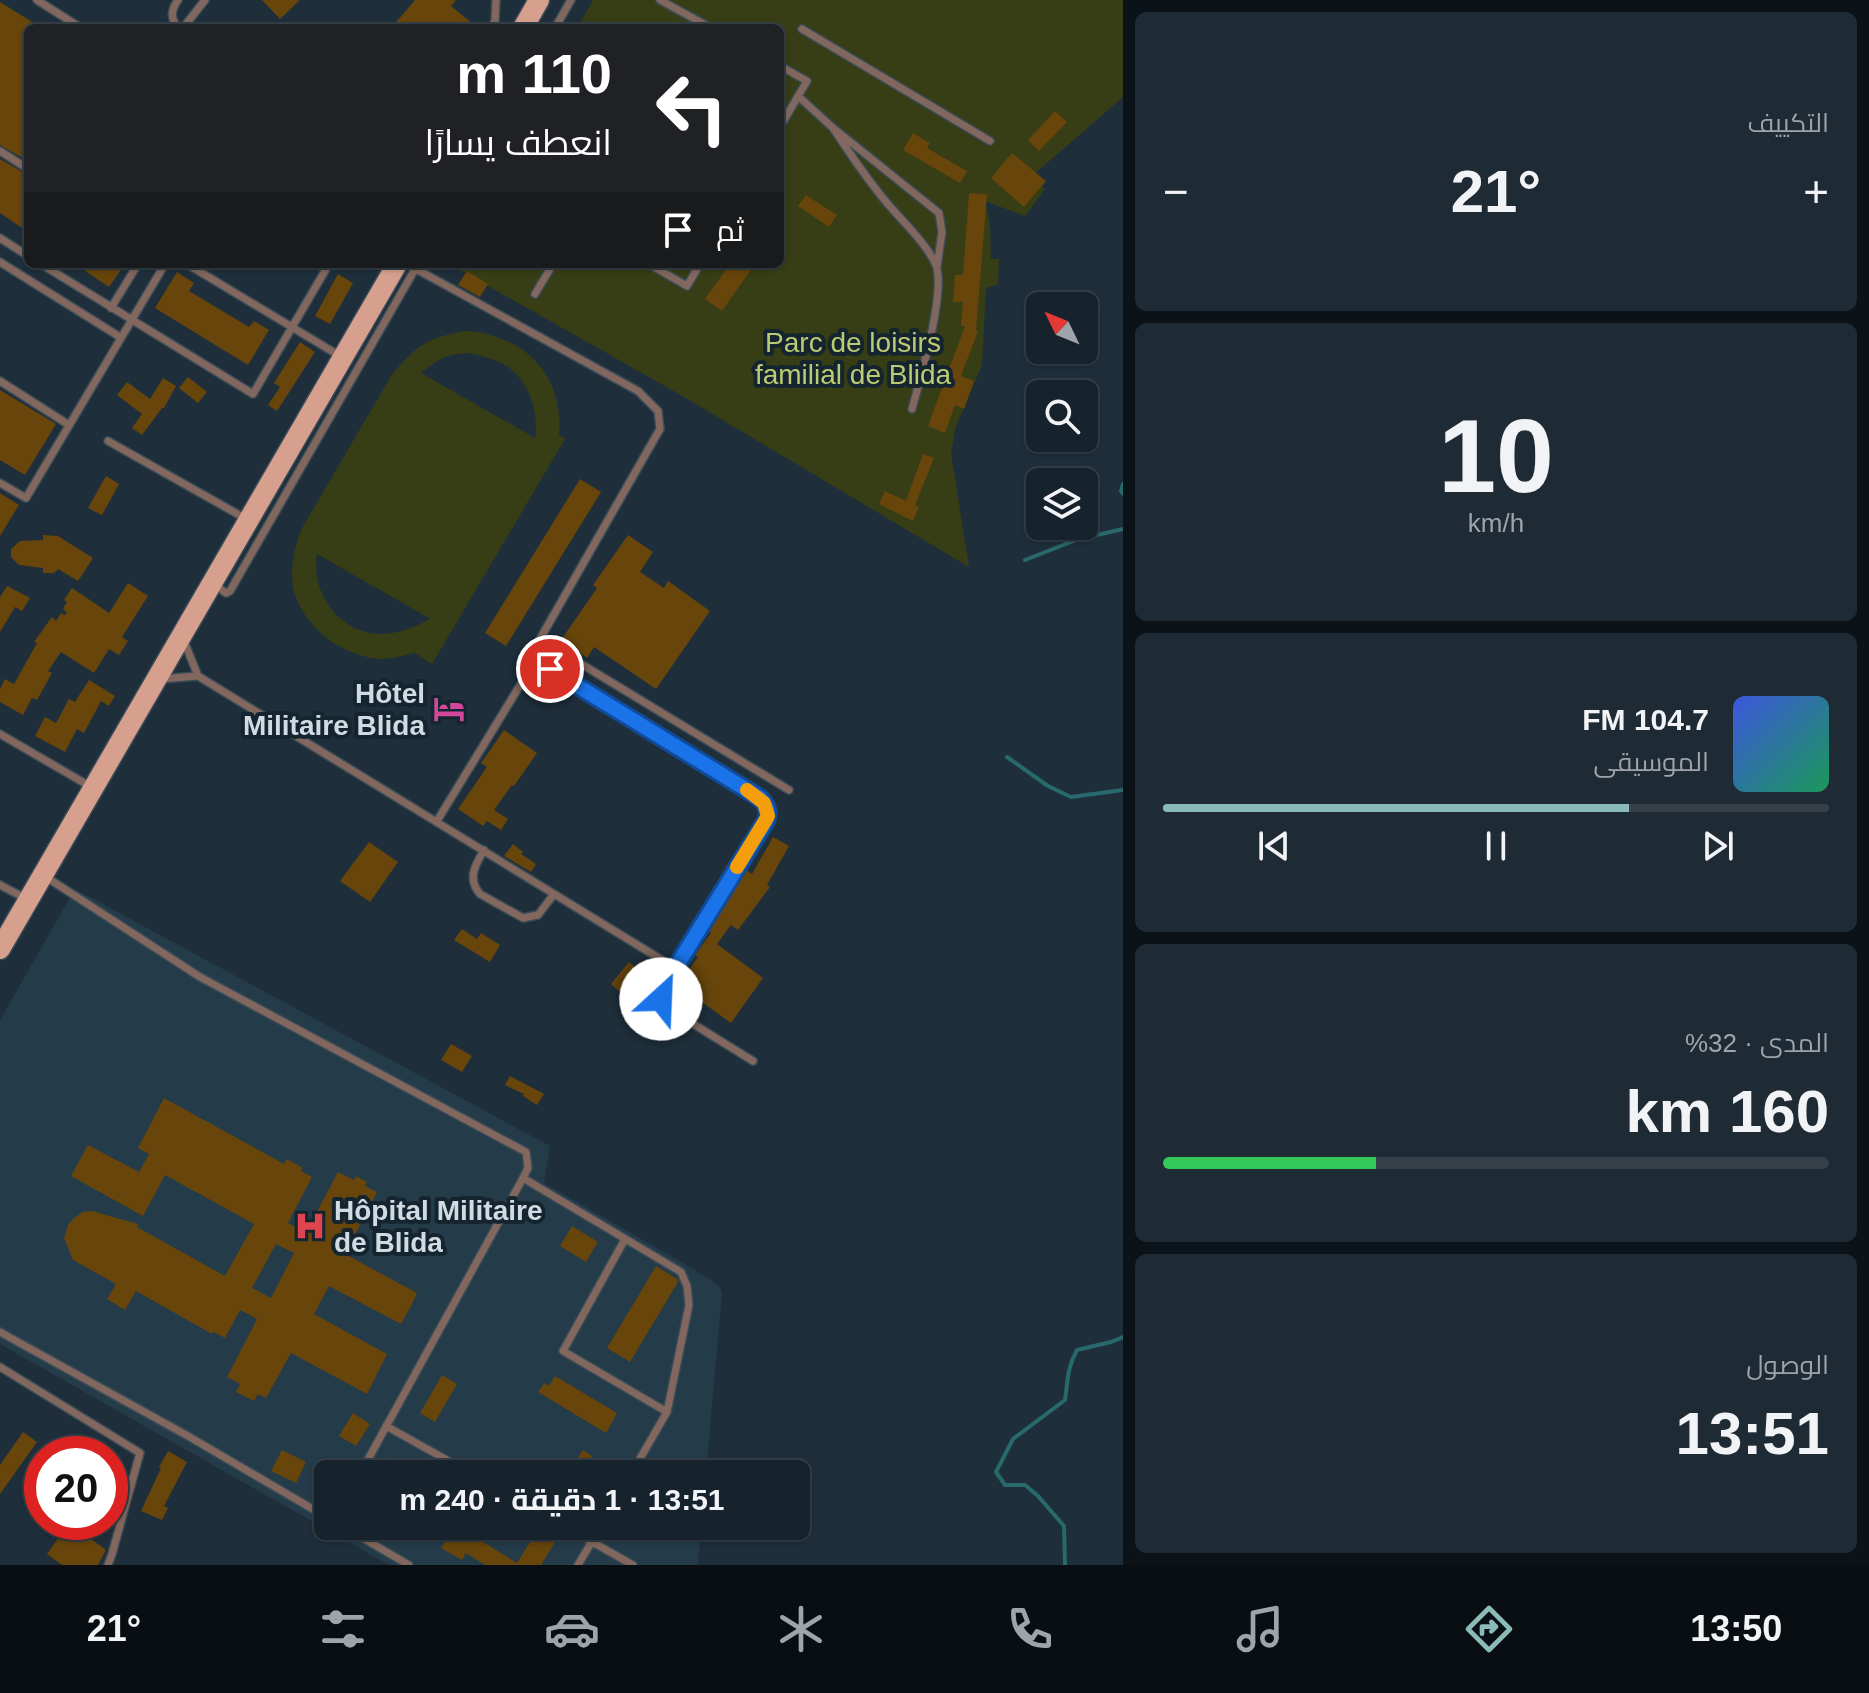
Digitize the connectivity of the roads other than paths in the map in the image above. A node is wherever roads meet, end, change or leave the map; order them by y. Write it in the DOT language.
graph roads {
  1 [pos="37,0"];
  2 [pos="178,0"];
  3 [pos="205,0"];
  4 [pos="496,0"];
  5 [pos="539,0"];
  6 [pos="549,0"];
  7 [pos="571,0"];
  8 [pos="660,0"];
  9 [pos="75,24"];
  10 [pos="177,24"];
  11 [pos="184,24"];
  12 [pos="493,24"];
  13 [pos="525,24"];
  14 [pos="535,24"];
  15 [pos="557,24"];
  16 [pos="704,24"];
  17 [pos="802,29"];
  18 [pos="784,68"];
  19 [pos="798,96"];
  20 [pos="784,120"];
  21 [pos="833,128"];
  22 [pos="990,141"];
  23 [pos="0,151"];
  24 [pos="24,166"];
  25 [pos="0,238"];
  26 [pos="24,253"];
  27 [pos="0,262"];
  28 [pos="936,267"];
  29 [pos="47,268"];
  30 [pos="136,268"];
  31 [pos="163,268"];
  32 [pos="194,268"];
  33 [pos="327,268"];
  34 [pos="385,268"];
  35 [pos="409,268"];
  36 [pos="414,268"];
  37 [pos="551,268"];
  38 [pos="656,268"];
  39 [pos="695,268"];
  40 [pos="535,294"];
  41 [pos="111,308"];
  42 [pos="131,320"];
  43 [pos="292,327"];
  44 [pos="120,337"];
  45 [pos="335,353"];
  46 [pos="0,381"];
  47 [pos="912,409"];
  48 [pos="69,425"];
  49 [pos="108,441"];
  50 [pos="0,483"];
  51 [pos="241,516"];
  52 [pos="182,637"];
  53 [pos="198,676"];
  54 [pos="157,679"];
  55 [pos="0,734"];
  56 [pos="86,784"];
  57 [pos="789,790"];
  58 [pos="437,821"];
  59 [pos="484,850"];
  60 [pos="43,875"];
  61 [pos="0,885"];
  62 [pos="554,894"];
  63 [pos="21,896"];
  64 [pos="0,932"];
  65 [pos="0,949"];
  66 [pos="675,968"];
  67 [pos="753,1061"];
  68 [pos="523,1178"];
  69 [pos="625,1239"];
  70 [pos="0,1332"];
  71 [pos="0,1367"];
  72 [pos="667,1412"];
  73 [pos="386,1426"];
  74 [pos="368,1460"];
  75 [pos="447,1460"];
  76 [pos="639,1460"];
  77 [pos="314,1510"];
  78 [pos="366,1540"];
  79 [pos="592,1541"];
  80 [pos="108,1565"];
  81 [pos="409,1565"];
  82 [pos="578,1565"];
  83 [pos="633,1565"];
  1 -- 9 [label="lane"];
  2 -- 10 [label="lane"];
  3 -- 11 [label="lane"];
  4 -- 12 [label="lane"];
  5 -- 13 [label="main road"];
  6 -- 14 [label="main road"];
  7 -- 15 [label="lane"];
  8 -- 16 [label="lane"];
  17 -- 22 [label="lane"];
  18 -- 19 [label="lane"];
  19 -- 20 [label="lane"];
  19 -- 21 [label="lane"];
  21 -- 28 [label="lane"];
  21 -- 28 [label="lane"];
  23 -- 24 [label="lane"];
  25 -- 26 [label="lane"];
  27 -- 44 [label="lane"];
  28 -- 47 [label="lane"];
  29 -- 41 [label="lane"];
  30 -- 41 [label="lane"];
  31 -- 42 [label="lane"];
  32 -- 43 [label="lane"];
  33 -- 43 [label="lane"];
  34 -- 45 [label="main road"];
  35 -- 52 [label="main road"];
  36 -- 57 [label="lane"];
  37 -- 40 [label="lane"];
  38 -- 39 [label="lane"];
  41 -- 42 [label="lane"];
  42 -- 43 [label="lane"];
  42 -- 44 [label="lane"];
  43 -- 45 [label="lane"];
  44 -- 48 [label="lane"];
  45 -- 51 [label="main road"];
  46 -- 48 [label="lane"];
  48 -- 50 [label="lane"];
  49 -- 51 [label="lane"];
  51 -- 56 [label="main road"];
  52 -- 53 [label="lane"];
  52 -- 54 [label="main road"];
  53 -- 54 [label="lane"];
  53 -- 58 [label="lane"];
  54 -- 60 [label="main road"];
  55 -- 56 [label="lane"];
  56 -- 63 [label="main road"];
  58 -- 59 [label="lane"];
  58 -- 66 [label="lane"];
  59 -- 62 [label="lane"];
  59 -- 62 [label="lane"];
  60 -- 65 [label="main road"];
  60 -- 68 [label="lane"];
  61 -- 63 [label="lane"];
  62 -- 66 [label="lane"];
  63 -- 64 [label="main road"];
  66 -- 67 [label="lane"];
  68 -- 69 [label="lane"];
  68 -- 73 [label="lane"];
  69 -- 72 [label="lane"];
  69 -- 72 [label="lane"];
  70 -- 77 [label="lane"];
  71 -- 80 [label="lane"];
  72 -- 76 [label="lane"];
  73 -- 74 [label="lane"];
  73 -- 75 [label="lane"];
  78 -- 81 [label="lane"];
  79 -- 82 [label="lane"];
  79 -- 83 [label="lane"];
}
